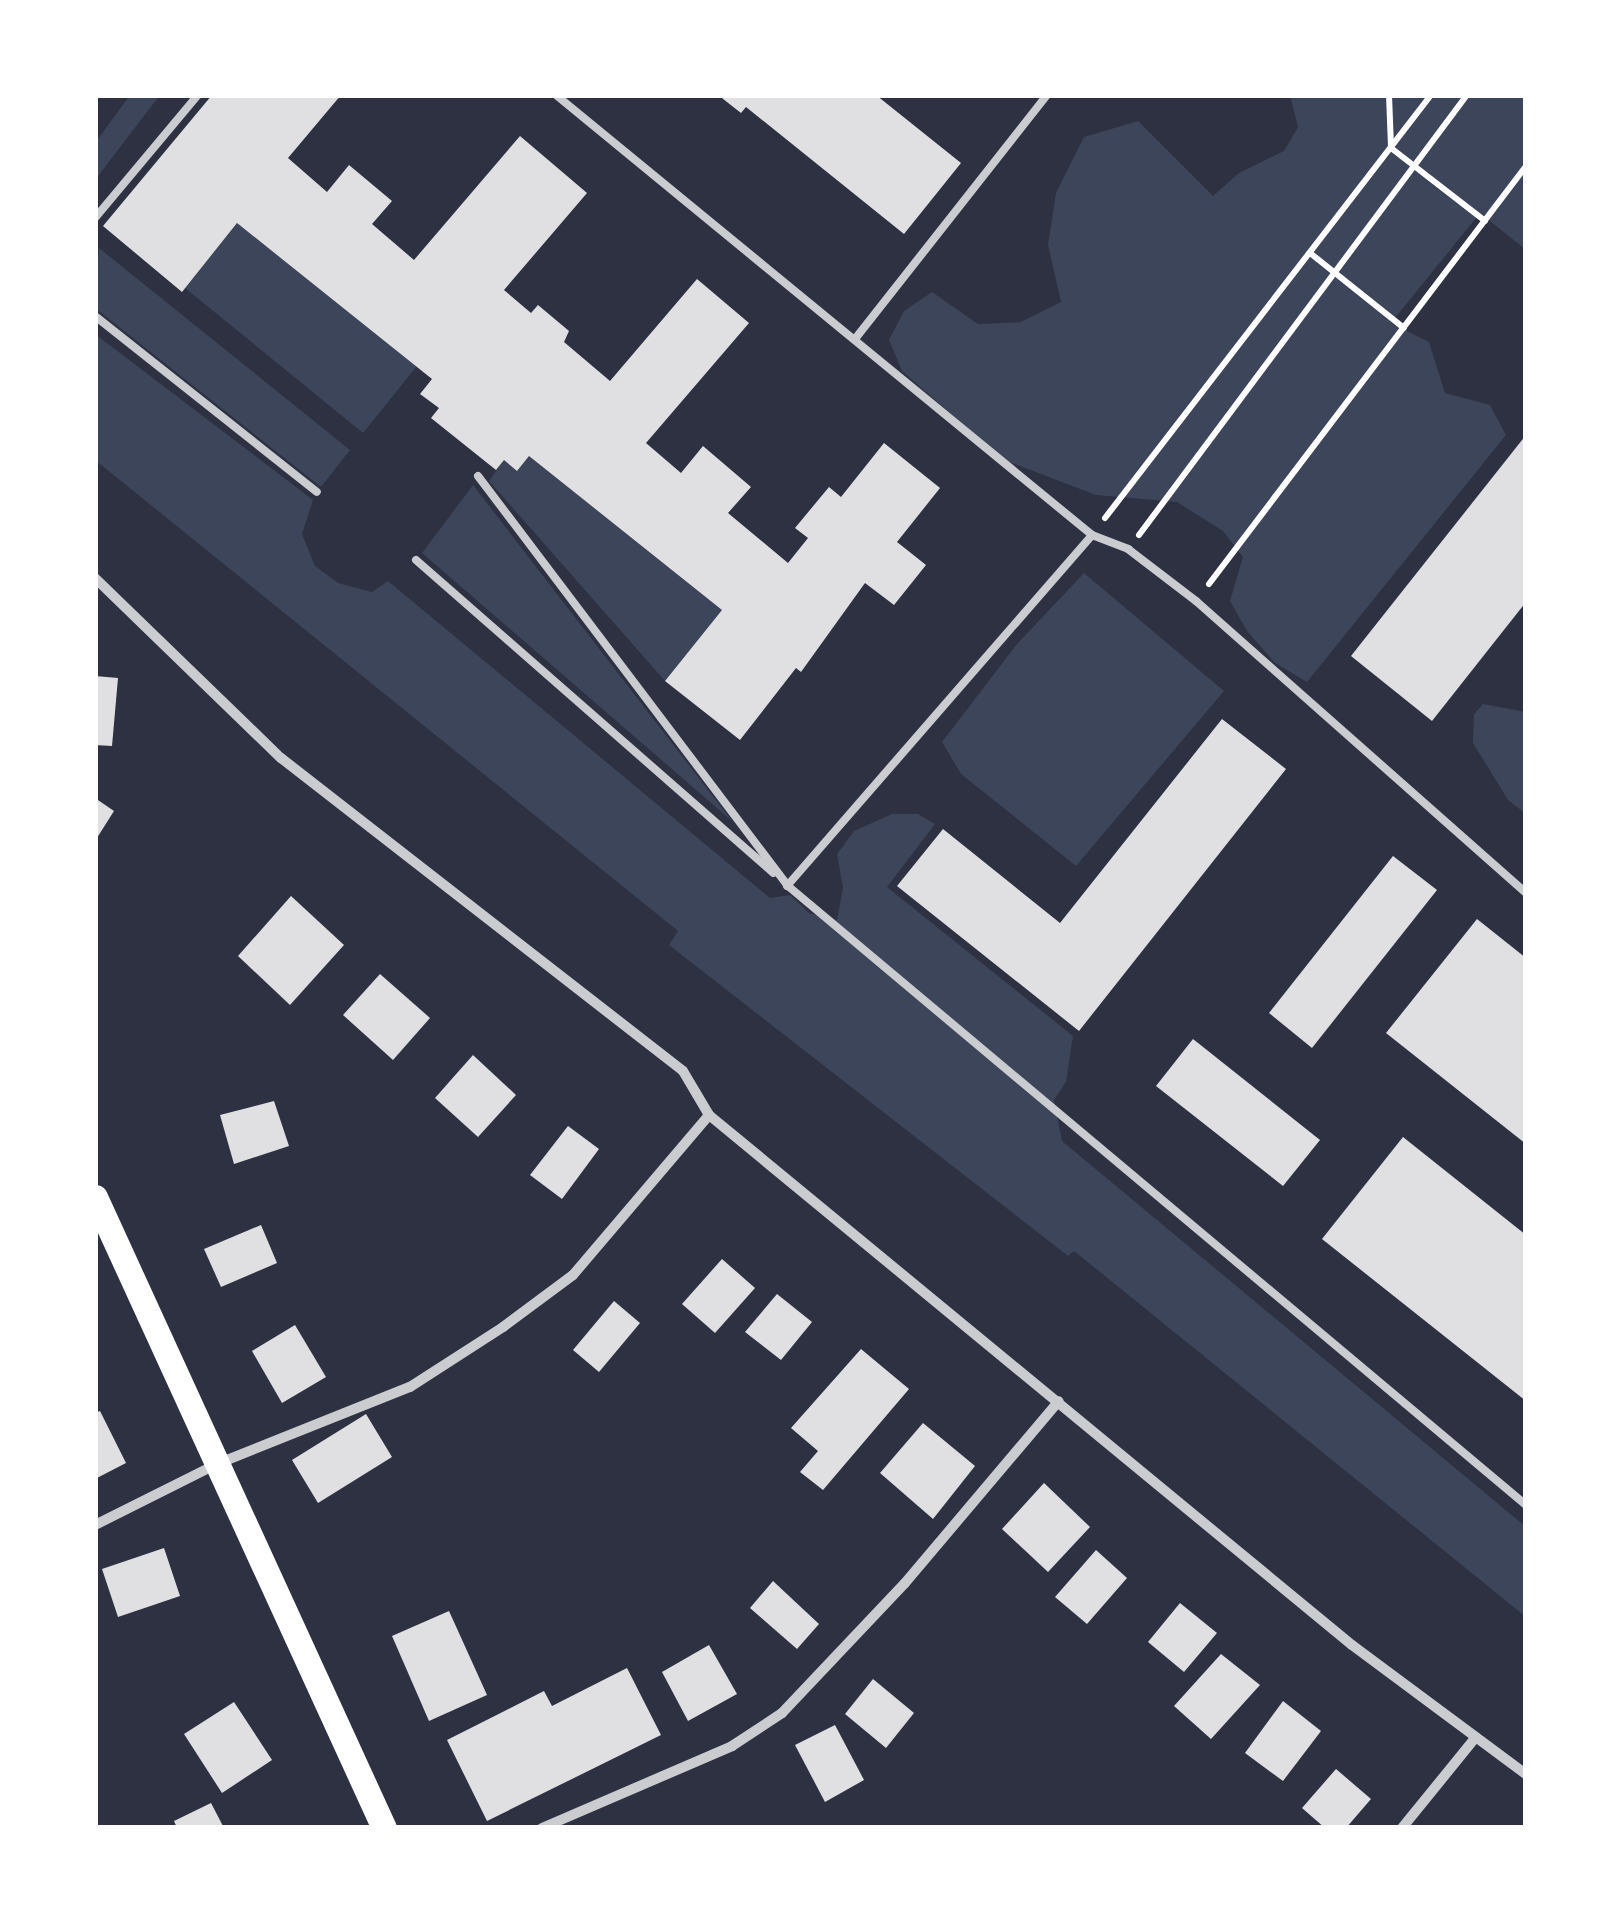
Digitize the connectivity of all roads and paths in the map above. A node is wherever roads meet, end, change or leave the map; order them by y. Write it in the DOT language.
graph roads {
  1 [pos="198,95"];
  2 [pos="556,95"];
  3 [pos="1047,95"];
  4 [pos="1388,95"];
  5 [pos="1431,95"];
  6 [pos="1468,95"];
  7 [pos="1391,148"];
  8 [pos="1414,166"];
  9 [pos="1526,166"];
  10 [pos="95,218"];
  11 [pos="1485,221"];
  12 [pos="1310,253"];
  13 [pos="1334,272"];
  14 [pos="95,316"];
  15 [pos="1404,328"];
  16 [pos="855,339"];
  17 [pos="478,476"];
  18 [pos="317,492"];
  19 [pos="1092,535"];
  20 [pos="1128,549"];
  21 [pos="416,560"];
  22 [pos="95,578"];
  23 [pos="1196,601"];
  24 [pos="788,886"];
  25 [pos="1526,893"];
  26 [pos="708,1115"];
  27 [pos="95,1197"];
  28 [pos="1059,1401"];
  29 [pos="217,1464"];
  30 [pos="1526,1505"];
  31 [pos="95,1524"];
  32 [pos="1476,1736"];
  33 [pos="1526,1774"];
  34 [pos="384,1828"];
  35 [pos="542,1828"];
  36 [pos="1402,1828"];
  1 -- 10 [label="lane"];
  2 -- 16 [label="lane"];
  3 -- 16 [label="lane"];
  4 -- 7 [label="path"];
  5 -- 7 [label="path"];
  6 -- 8 [label="path"];
  7 -- 8 [label="path"];
  7 -- 12 [label="path"];
  8 -- 11 [label="path"];
  8 -- 13 [label="path"];
  9 -- 11 [label="path"];
  11 -- 15 [label="path"];
  12 -- 13 [label="path"];
  12 -- 19 [label="path"];
  13 -- 15 [label="path"];
  13 -- 20 [label="path"];
  14 -- 18 [label="lane"];
  15 -- 23 [label="path"];
  16 -- 19 [label="lane"];
  17 -- 24 [label="lane"];
  19 -- 20 [label="lane"];
  19 -- 24 [label="lane"];
  20 -- 23 [label="lane"];
  21 -- 24 [label="lane"];
  22 -- 26 [label="street"];
  23 -- 25 [label="lane"];
  24 -- 30 [label="lane"];
  26 -- 28 [label="street"];
  26 -- 29 [label="street"];
  27 -- 29 [label="main road"];
  28 -- 32 [label="street"];
  28 -- 35 [label="street"];
  29 -- 31 [label="street"];
  29 -- 34 [label="main road"];
  32 -- 33 [label="street"];
  32 -- 36 [label="street"];
}
